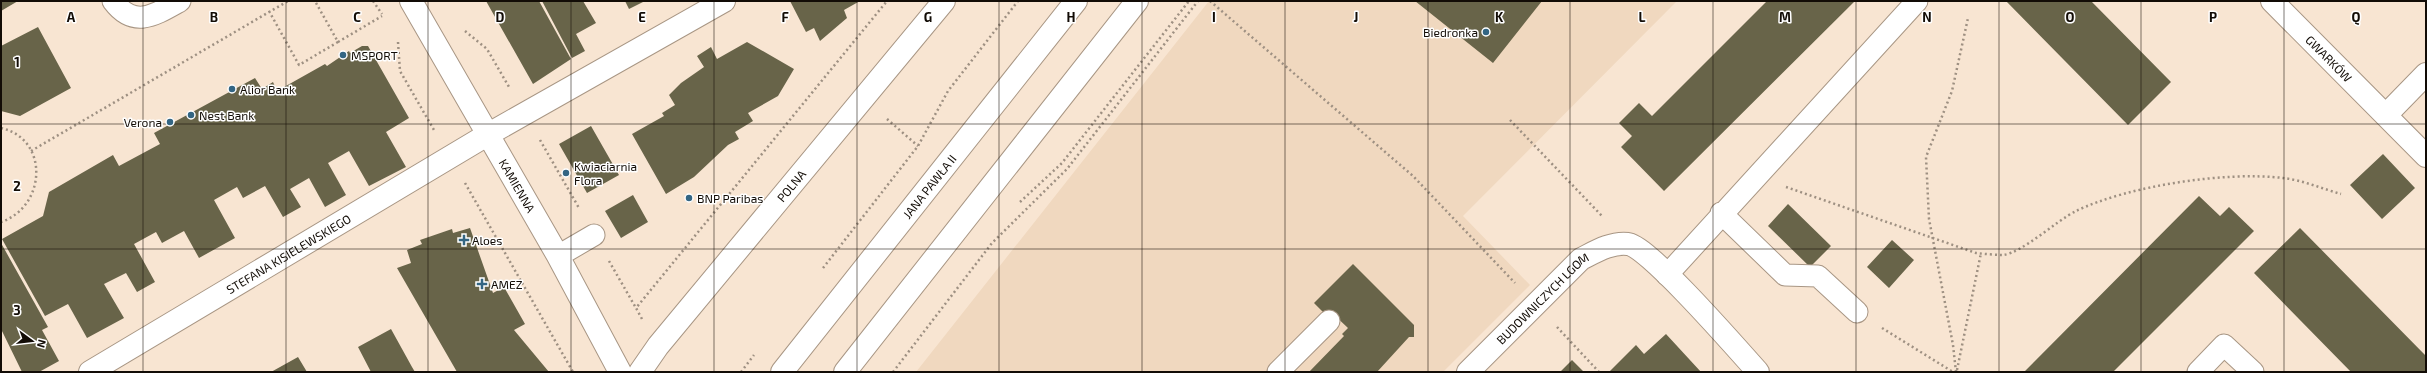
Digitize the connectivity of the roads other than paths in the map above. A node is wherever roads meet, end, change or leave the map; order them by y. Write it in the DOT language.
graph roads {
  1 [pos="113,1"];
  2 [pos="180,1"];
  3 [pos="411,1"];
  4 [pos="724,1"];
  5 [pos="944,1"];
  6 [pos="1076,1"];
  7 [pos="1137,1"];
  8 [pos="1917,1"];
  9 [pos="2272,1"];
  10 [pos="2426,74"];
  11 [pos="2386,115"];
  12 [pos="488,136"];
  13 [pos="2426,156"];
  14 [pos="1721,213"];
  15 [pos="594,235"];
  16 [pos="558,256"];
  17 [pos="1667,275"];
  18 [pos="1857,312"];
  19 [pos="1329,321"];
  20 [pos="90,372"];
  21 [pos="620,372"];
  22 [pos="640,372"];
  23 [pos="782,372"];
  24 [pos="845,372"];
  25 [pos="1278,372"];
  26 [pos="1468,372"];
  27 [pos="1758,372"];
  28 [pos="2198,372"];
  29 [pos="2253,372"];
  1 -- 2 [label="lane"];
  3 -- 12 [label="street, KAMIENNA"];
  4 -- 12 [label="street, STEFANA KISIELEWSKIEGO"];
  5 -- 22 [label="street, POLNA"];
  6 -- 23 [label="street, JANA PAWŁA II"];
  7 -- 24 [label="street"];
  8 -- 14 [label="lane"];
  9 -- 11 [label="street, GWARKÓW"];
  10 -- 11 [label="street"];
  11 -- 13 [label="street, GWARKÓW"];
  12 -- 16 [label="street, KAMIENNA"];
  12 -- 20 [label="street, STEFANA KISIELEWSKIEGO"];
  14 -- 17 [label="lane"];
  14 -- 18 [label="lane"];
  15 -- 16 [label="lane"];
  16 -- 21 [label="street, KAMIENNA"];
  17 -- 26 [label="street, BUDOWNICZYCH LGOM"];
  17 -- 27 [label="street"];
  19 -- 25 [label="lane"];
  28 -- 29 [label="lane"];
}
